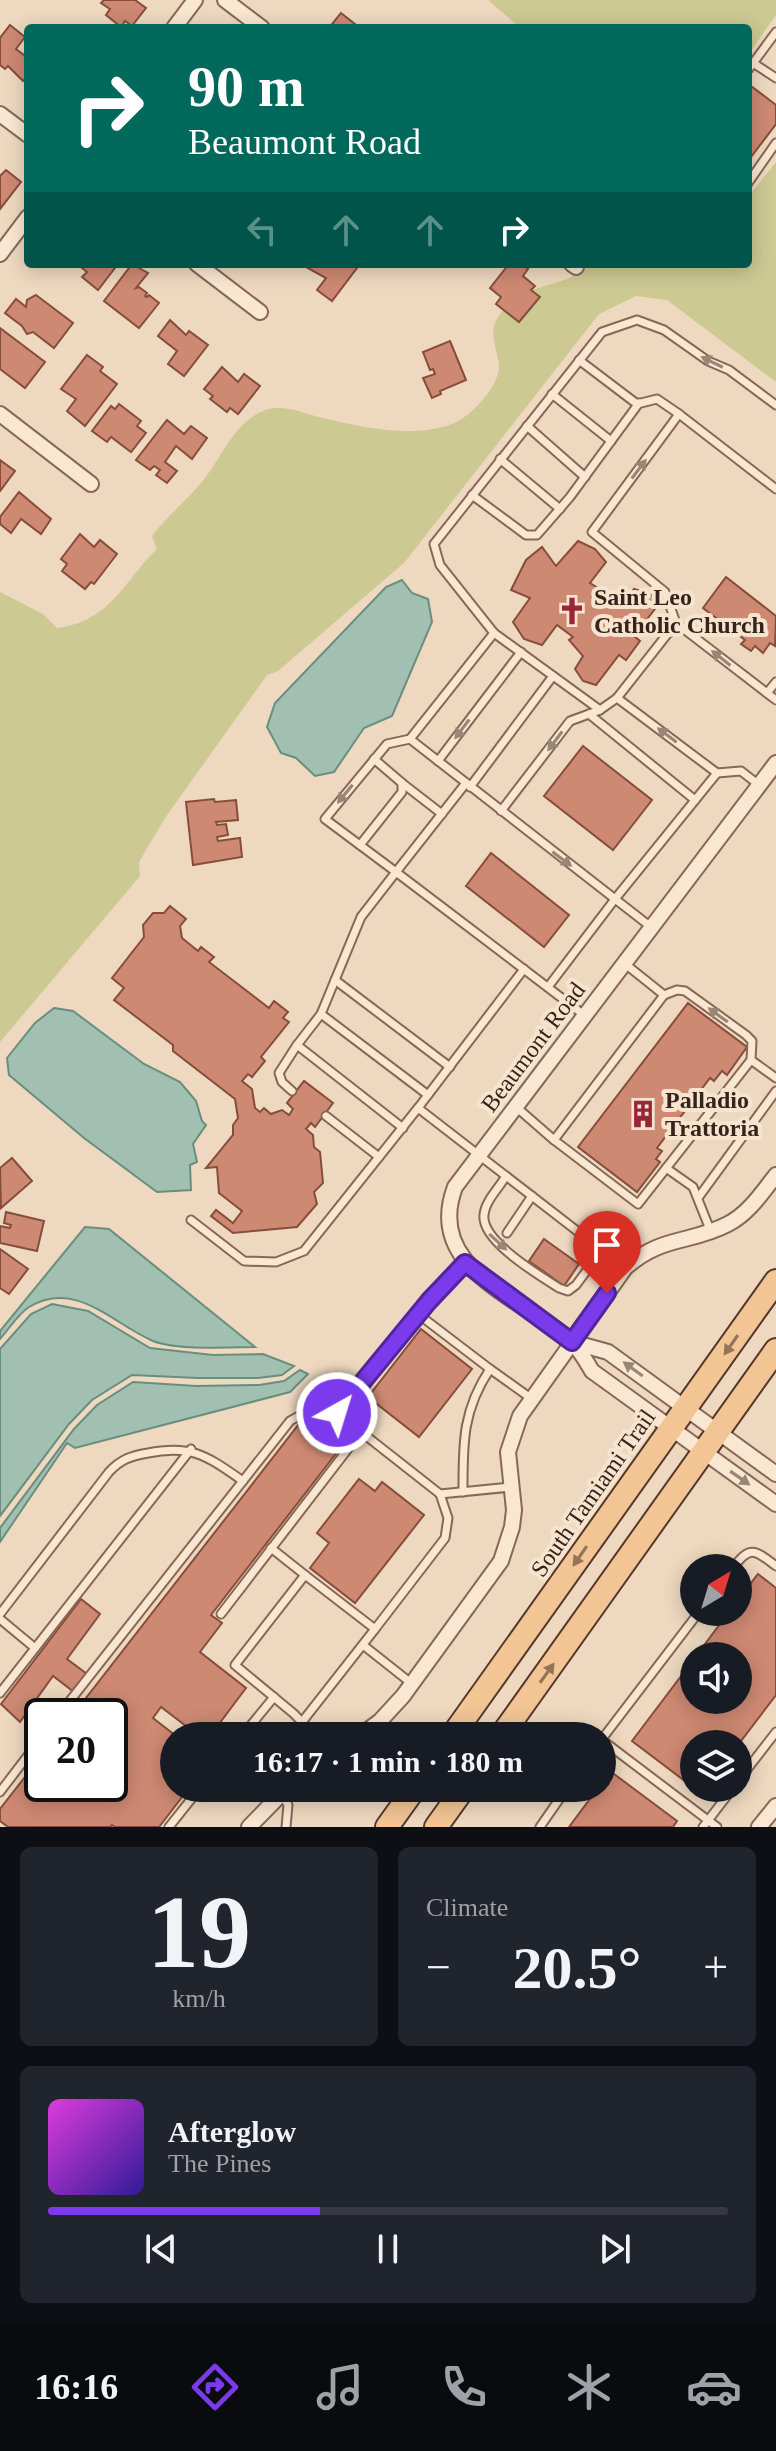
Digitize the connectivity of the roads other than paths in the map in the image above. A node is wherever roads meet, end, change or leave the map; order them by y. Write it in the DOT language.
graph roads {
  1 [pos="195,0"];
  2 [pos="225,0"];
  3 [pos="177,24"];
  4 [pos="257,24"];
  5 [pos="776,32"];
  6 [pos="752,64"];
  7 [pos="752,68"];
  8 [pos="776,78"];
  9 [pos="0,114"];
  10 [pos="24,132"];
  11 [pos="776,143"];
  12 [pos="752,177"];
  13 [pos="24,222"];
  14 [pos="0,254"];
  15 [pos="202,268"];
  16 [pos="260,312"];
  17 [pos="579,360"];
  18 [pos="552,394"];
  19 [pos="638,404"];
  20 [pos="776,405"];
  21 [pos="0,414"];
  22 [pos="679,414"];
  23 [pos="527,426"];
  24 [pos="611,441"];
  25 [pos="500,459"];
  26 [pos="585,477"];
  27 [pos="91,484"];
  28 [pos="776,489"];
  29 [pos="472,495"];
  30 [pos="560,509"];
  31 [pos="676,623"];
  32 [pos="494,633"];
  33 [pos="521,652"];
  34 [pos="553,676"];
  35 [pos="776,682"];
  36 [pos="767,693"];
  37 [pos="617,698"];
  38 [pos="776,700"];
  39 [pos="600,710"];
  40 [pos="589,714"];
  41 [pos="410,739"];
  42 [pos="374,759"];
  43 [pos="438,761"];
  44 [pos="776,763"];
  45 [pos="717,773"];
  46 [pos="402,783"];
  47 [pos="468,785"];
  48 [pos="759,785"];
  49 [pos="695,800"];
  50 [pos="501,811"];
  51 [pos="442,814"];
  52 [pos="360,845"];
  53 [pos="396,872"];
  54 [pos="615,899"];
  55 [pos="651,927"];
  56 [pos="624,963"];
  57 [pos="524,969"];
  58 [pos="335,980"];
  59 [pos="548,987"];
  60 [pos="664,995"];
  61 [pos="321,1014"];
  62 [pos="584,1015"];
  63 [pos="297,1045"];
  64 [pos="751,1060"];
  65 [pos="450,1067"];
  66 [pos="776,1078"];
  67 [pos="292,1091"];
  68 [pos="776,1091"];
  69 [pos="428,1095"];
  70 [pos="515,1106"];
  71 [pos="418,1108"];
  72 [pos="326,1116"];
  73 [pos="403,1128"];
  74 [pos="554,1140"];
  75 [pos="478,1154"];
  76 [pos="379,1157"];
  77 [pos="666,1168"];
  78 [pos="776,1175"];
  79 [pos="506,1176"];
  80 [pos="532,1196"];
  81 [pos="698,1198"];
  82 [pos="191,1220"];
  83 [pos="711,1232"];
  84 [pos="507,1233"];
  85 [pos="602,1250"];
  86 [pos="465,1263"];
  87 [pos="625,1268"];
  88 [pos="776,1281"];
  89 [pos="418,1314"];
  90 [pos="572,1342"];
  91 [pos="776,1350"];
  92 [pos="490,1369"];
  93 [pos="532,1399"];
  94 [pos="686,1407"];
  95 [pos="337,1413"];
  96 [pos="671,1428"];
  97 [pos="718,1431"];
  98 [pos="361,1432"];
  99 [pos="191,1449"];
  100 [pos="704,1452"];
  101 [pos="776,1474"];
  102 [pos="243,1481"];
  103 [pos="511,1487"];
  104 [pos="463,1492"];
  105 [pos="440,1494"];
  106 [pos="776,1504"];
  107 [pos="271,1548"];
  108 [pos="744,1554"];
  109 [pos="776,1566"];
  110 [pos="305,1575"];
  111 [pos="221,1614"];
  112 [pos="0,1617"];
  113 [pos="688,1626"];
  114 [pos="375,1629"];
  115 [pos="363,1645"];
  116 [pos="35,1648"];
  117 [pos="412,1684"];
  118 [pos="0,1693"];
  119 [pos="274,1697"];
  120 [pos="72,1698"];
  121 [pos="253,1722"];
  122 [pos="302,1722"];
  123 [pos="379,1722"];
  124 [pos="462,1722"];
  125 [pos="511,1722"];
  126 [pos="615,1722"];
  127 [pos="776,1732"];
  128 [pos="616,1751"];
  129 [pos="24,1761"];
  130 [pos="752,1763"];
  131 [pos="0,1792"];
  132 [pos="189,1802"];
  133 [pos="273,1802"];
  134 [pos="286,1802"];
  135 [pos="405,1802"];
  136 [pos="454,1802"];
  137 [pos="557,1802"];
  138 [pos="722,1802"];
  139 [pos="776,1806"];
  140 [pos="705,1824"];
  141 [pos="169,1827"];
  142 [pos="249,1827"];
  143 [pos="286,1827"];
  144 [pos="387,1827"];
  145 [pos="436,1827"];
  146 [pos="540,1827"];
  147 [pos="717,1827"];
  148 [pos="759,1827"];
  1 -- 3 [label="street"];
  2 -- 4 [label="street"];
  5 -- 6 [label="lane"];
  7 -- 8 [label="lane"];
  9 -- 10 [label="street"];
  11 -- 12 [label="lane"];
  13 -- 14 [label="street"];
  15 -- 16 [label="street"];
  17 -- 18 [label="lane"];
  17 -- 19 [label="lane"];
  20 -- 17 [label="lane, one-way"];
  18 -- 23 [label="lane"];
  18 -- 24 [label="lane"];
  19 -- 22 [label="lane"];
  19 -- 24 [label="lane"];
  21 -- 27 [label="street"];
  22 -- 28 [label="lane"];
  31 -- 22 [label="lane, one-way"];
  23 -- 25 [label="lane"];
  23 -- 26 [label="lane"];
  24 -- 26 [label="lane"];
  25 -- 29 [label="lane"];
  25 -- 30 [label="lane"];
  26 -- 30 [label="lane"];
  29 -- 30 [label="lane"];
  29 -- 32 [label="lane"];
  36 -- 31 [label="lane, one-way"];
  31 -- 37 [label="lane"];
  32 -- 33 [label="lane"];
  32 -- 41 [label="lane"];
  33 -- 34 [label="lane"];
  33 -- 43 [label="lane, one-way"];
  34 -- 39 [label="lane"];
  34 -- 47 [label="lane"];
  35 -- 36 [label="lane"];
  36 -- 38 [label="lane"];
  37 -- 39 [label="lane"];
  45 -- 37 [label="lane, one-way"];
  39 -- 40 [label="lane"];
  40 -- 49 [label="lane"];
  40 -- 50 [label="lane, one-way"];
  41 -- 42 [label="lane"];
  41 -- 43 [label="lane"];
  42 -- 46 [label="lane"];
  42 -- 52 [label="lane, one-way"];
  43 -- 47 [label="lane"];
  44 -- 48 [label="street, Beaumont Road"];
  45 -- 48 [label="lane"];
  45 -- 49 [label="lane"];
  46 -- 51 [label="lane"];
  46 -- 52 [label="lane"];
  47 -- 50 [label="lane"];
  47 -- 51 [label="lane"];
  48 -- 55 [label="street, Beaumont Road"];
  49 -- 54 [label="lane"];
  50 -- 54 [label="lane, one-way"];
  51 -- 53 [label="lane"];
  52 -- 53 [label="lane"];
  53 -- 57 [label="lane"];
  53 -- 58 [label="lane"];
  54 -- 55 [label="lane"];
  54 -- 59 [label="lane"];
  55 -- 56 [label="street, Beaumont Road"];
  56 -- 60 [label="lane"];
  56 -- 62 [label="street, Beaumont Road"];
  57 -- 59 [label="lane"];
  57 -- 65 [label="lane"];
  58 -- 61 [label="lane"];
  58 -- 65 [label="lane"];
  59 -- 62 [label="lane"];
  64 -- 60 [label="lane, one-way"];
  60 -- 74 [label="lane"];
  61 -- 63 [label="lane"];
  61 -- 69 [label="lane"];
  62 -- 70 [label="street, Beaumont Road"];
  63 -- 67 [label="lane"];
  63 -- 73 [label="lane"];
  64 -- 66 [label="lane"];
  64 -- 77 [label="lane"];
  65 -- 69 [label="lane"];
  68 -- 81 [label="lane"];
  69 -- 71 [label="lane"];
  70 -- 74 [label="lane"];
  70 -- 75 [label="street, Beaumont Road"];
  71 -- 73 [label="lane"];
  71 -- 75 [label="lane"];
  72 -- 76 [label="lane"];
  73 -- 76 [label="lane"];
  74 -- 77 [label="lane"];
  75 -- 79 [label="lane"];
  75 -- 86 [label="street, Beaumont Road"];
  76 -- 82 [label="lane"];
  77 -- 81 [label="lane"];
  78 -- 83 [label="street"];
  79 -- 80 [label="lane"];
  79 -- 85 [label="lane, one-way"];
  80 -- 84 [label="lane"];
  80 -- 85 [label="lane"];
  81 -- 83 [label="lane"];
  83 -- 87 [label="street"];
  85 -- 87 [label="lane"];
  86 -- 89 [label="lane"];
  86 -- 90 [label="street, Beaumont Road"];
  87 -- 90 [label="street"];
  88 -- 94 [label="main road, South Tamiami Trail, one-way"];
  89 -- 92 [label="lane"];
  89 -- 95 [label="lane"];
  90 -- 93 [label="street"];
  94 -- 90 [label="street, Beaumont Road, one-way"];
  90 -- 96 [label="street, Beaumont Road"];
  91 -- 97 [label="main road"];
  92 -- 93 [label="lane"];
  92 -- 104 [label="lane"];
  93 -- 103 [label="street"];
  94 -- 96 [label="main road, South Tamiami Trail"];
  94 -- 97 [label="street, Beaumont Road"];
  95 -- 98 [label="lane"];
  95 -- 102 [label="lane"];
  96 -- 100 [label="street, Beaumont Road"];
  96 -- 124 [label="main road, South Tamiami Trail, one-way"];
  97 -- 100 [label="main road"];
  97 -- 101 [label="street, Beaumont Road"];
  98 -- 105 [label="lane"];
  98 -- 107 [label="lane"];
  99 -- 102 [label="lane"];
  99 -- 112 [label="lane"];
  99 -- 116 [label="lane"];
  100 -- 106 [label="street, Beaumont Road, one-way"];
  125 -- 100 [label="main road, one-way"];
  102 -- 120 [label="lane"];
  103 -- 104 [label="lane"];
  103 -- 117 [label="street"];
  104 -- 105 [label="lane"];
  105 -- 114 [label="lane"];
  107 -- 110 [label="lane"];
  107 -- 111 [label="lane"];
  108 -- 109 [label="lane"];
  110 -- 114 [label="lane"];
  110 -- 119 [label="lane"];
  112 -- 116 [label="lane"];
  113 -- 126 [label="lane"];
  114 -- 115 [label="lane"];
  115 -- 117 [label="lane"];
  115 -- 122 [label="lane"];
  116 -- 118 [label="lane"];
  117 -- 123 [label="street"];
  119 -- 121 [label="lane"];
  119 -- 122 [label="lane"];
  127 -- 130 [label="lane"];
  128 -- 140 [label="lane"];
  129 -- 131 [label="lane"];
  132 -- 141 [label="lane"];
  133 -- 142 [label="street"];
  134 -- 143 [label="lane"];
  135 -- 144 [label="main road"];
  136 -- 145 [label="main road"];
  137 -- 146 [label="lane"];
  138 -- 140 [label="lane"];
  139 -- 148 [label="street"];
  140 -- 147 [label="lane"];
}
